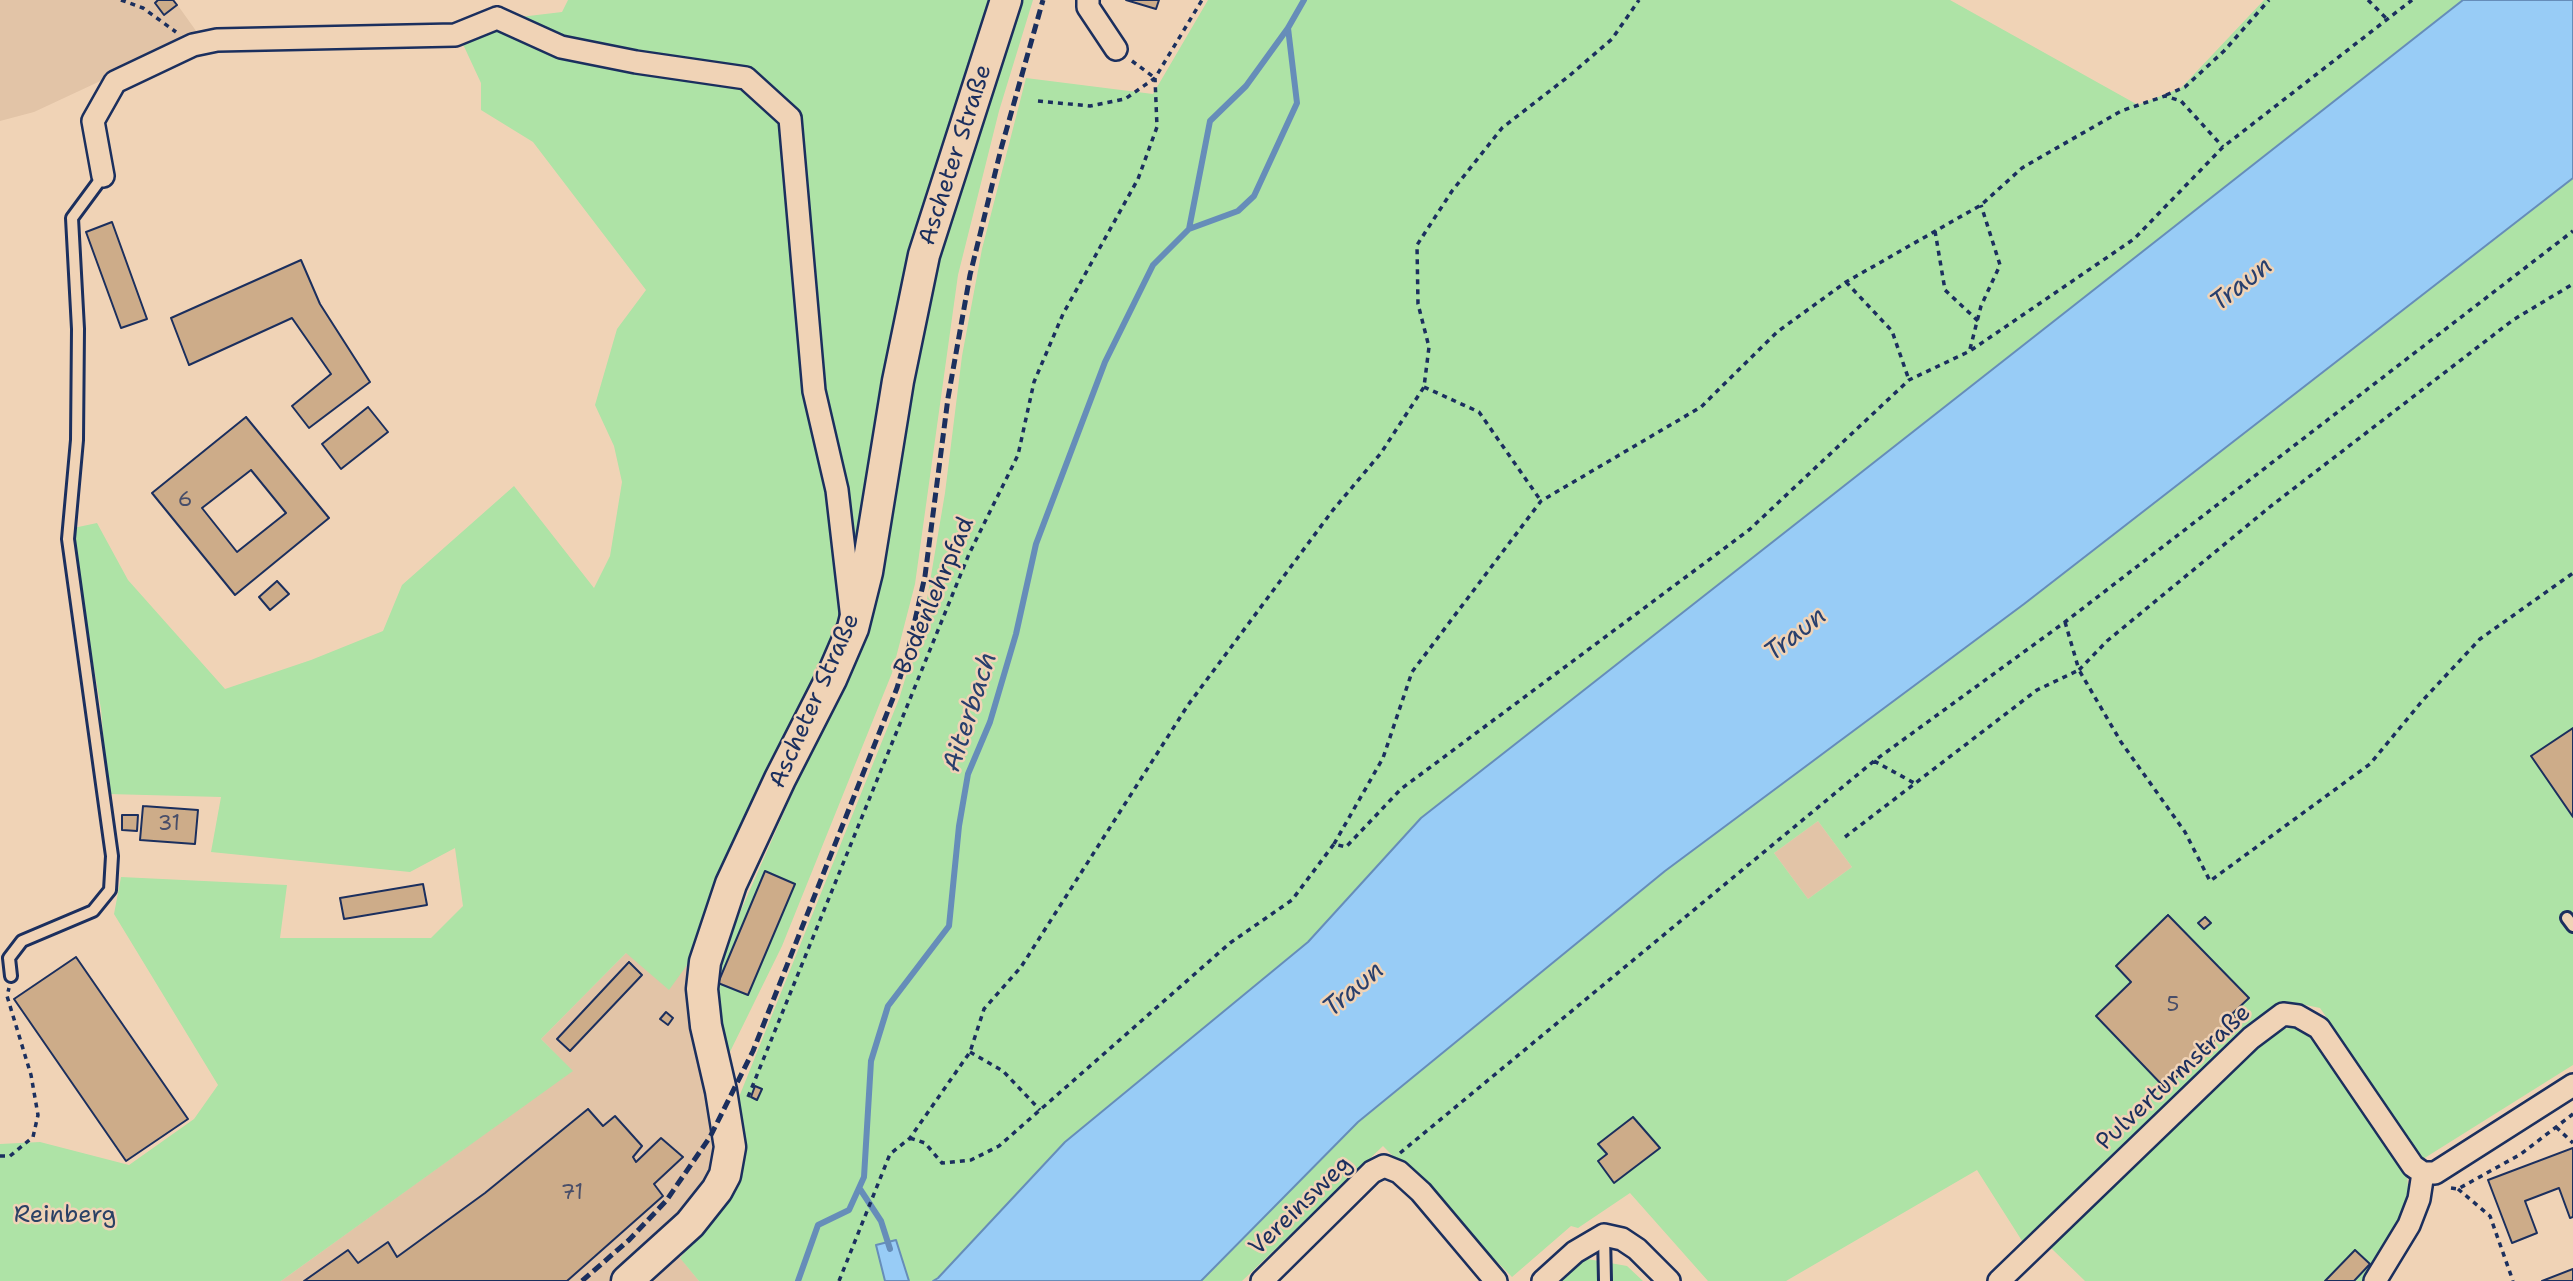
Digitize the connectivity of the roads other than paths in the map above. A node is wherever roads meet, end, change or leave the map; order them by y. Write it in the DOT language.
graph roads {
  1 [pos="1006,0"];
  2 [pos="1088,0"];
  3 [pos="492,9"];
  4 [pos="1116,48"];
  5 [pos="103,176"];
  6 [pos="853,628"];
  7 [pos="11,976"];
  8 [pos="2573,1085"];
  9 [pos="2429,1173"];
  10 [pos="1604,1236"];
  11 [pos="630,1280"];
  12 [pos="1262,1281"];
  13 [pos="1496,1281"];
  14 [pos="1543,1281"];
  15 [pos="1605,1281"];
  16 [pos="1669,1281"];
  17 [pos="2000,1281"];
  18 [pos="2375,1281"];
  1 -- 6 [label="main road, Ascheter Straße"];
  2 -- 4 [label="street"];
  3 -- 5 [label="street"];
  3 -- 6 [label="street"];
  5 -- 7 [label="lane"];
  6 -- 11 [label="main road, Ascheter Straße"];
  8 -- 9 [label="street"];
  9 -- 17 [label="street, Pulverturmstraße"];
  9 -- 18 [label="street"];
  10 -- 14 [label="street"];
  10 -- 15 [label="lane"];
  10 -- 16 [label="street"];
  12 -- 13 [label="street, Vereinsweg"];
}
